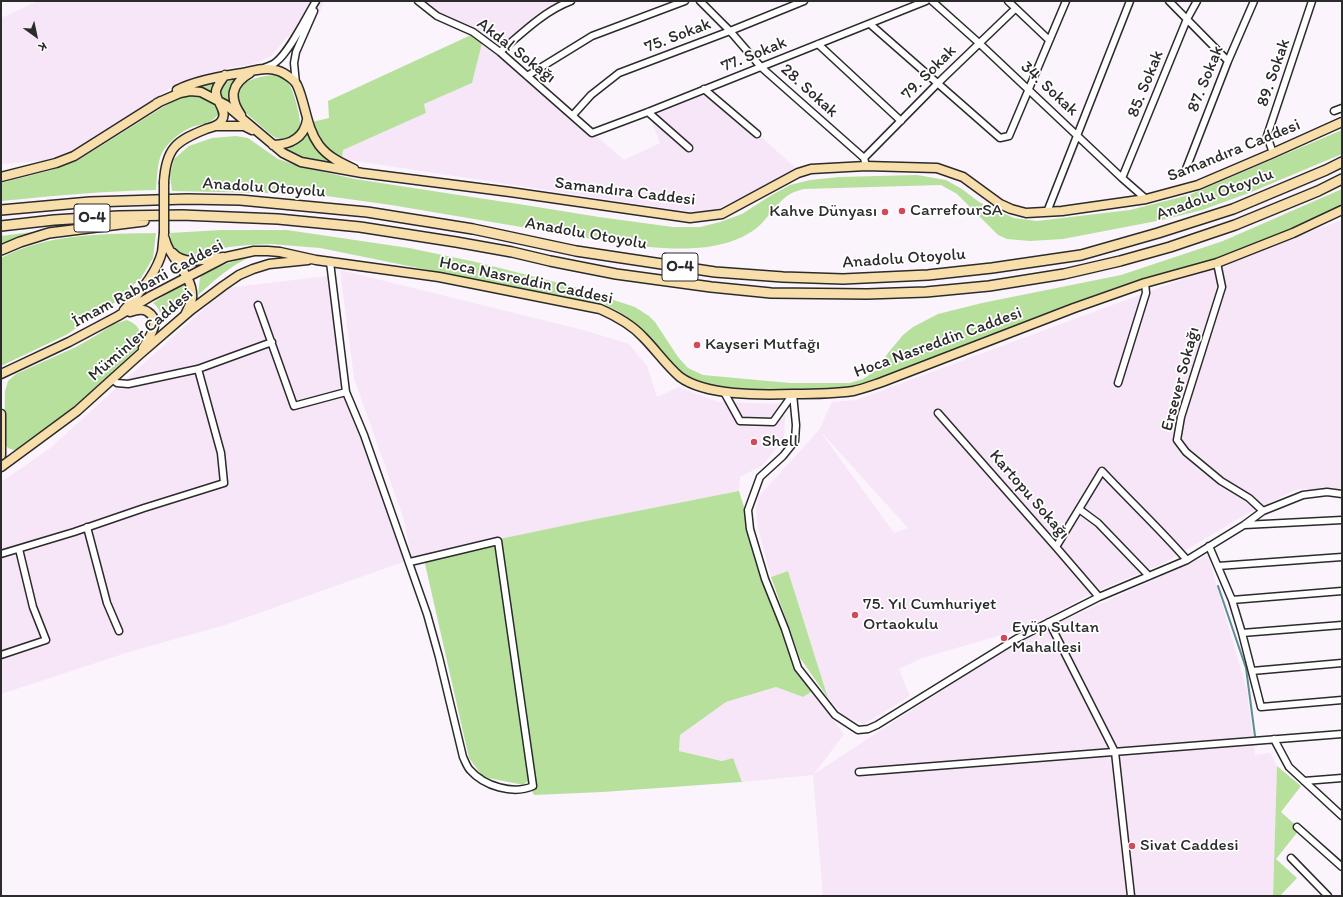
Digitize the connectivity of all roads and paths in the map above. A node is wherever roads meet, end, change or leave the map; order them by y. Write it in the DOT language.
graph roads {
  1 [pos="317,1"];
  2 [pos="418,1"];
  3 [pos="571,1"];
  4 [pos="684,1"];
  5 [pos="700,1"];
  6 [pos="804,1"];
  7 [pos="926,1"];
  8 [pos="932,1"];
  9 [pos="1008,1"];
  10 [pos="1066,1"];
  11 [pos="1130,1"];
  12 [pos="1169,1"];
  13 [pos="1197,1"];
  14 [pos="1254,1"];
  15 [pos="1312,1"];
  16 [pos="1015,9"];
  17 [pos="1187,19"];
  18 [pos="870,24"];
  19 [pos="730,32"];
  20 [pos="1049,40"];
  21 [pos="979,43"];
  22 [pos="818,44"];
  23 [pos="500,52"];
  24 [pos="1228,61"];
  25 [pos="761,67"];
  26 [pos="254,71"];
  27 [pos="225,75"];
  28 [pos="527,76"];
  29 [pos="296,84"];
  30 [pos="938,84"];
  31 [pos="1029,89"];
  32 [pos="704,90"];
  33 [pos="219,102"];
  34 [pos="157,103"];
  35 [pos="1342,108"];
  36 [pos="1334,111"];
  37 [pos="648,112"];
  38 [pos="573,116"];
  39 [pos="307,118"];
  40 [pos="245,120"];
  41 [pos="901,121"];
  42 [pos="1342,122"];
  43 [pos="214,126"];
  44 [pos="258,132"];
  45 [pos="592,133"];
  46 [pos="757,134"];
  47 [pos="1077,136"];
  48 [pos="273,145"];
  49 [pos="689,148"];
  50 [pos="1273,153"];
  51 [pos="865,162"];
  52 [pos="1342,162"];
  53 [pos="1186,169"];
  54 [pos="362,173"];
  55 [pos="1,177"];
  56 [pos="1122,178"];
  57 [pos="1342,179"];
  58 [pos="1146,198"];
  59 [pos="2,210"];
  60 [pos="1342,210"];
  61 [pos="1047,212"];
  62 [pos="182,215"];
  63 [pos="1,226"];
  64 [pos="164,233"];
  65 [pos="168,248"];
  66 [pos="1,250"];
  67 [pos="226,257"];
  68 [pos="316,260"];
  69 [pos="330,262"];
  70 [pos="1217,263"];
  71 [pos="186,278"];
  72 [pos="1145,283"];
  73 [pos="258,305"];
  74 [pos="118,316"];
  75 [pos="183,318"];
  76 [pos="272,342"];
  77 [pos="139,355"];
  78 [pos="14,368"];
  79 [pos="198,369"];
  80 [pos="1,374"];
  81 [pos="112,379"];
  82 [pos="1,382"];
  83 [pos="1118,383"];
  84 [pos="346,392"];
  85 [pos="724,392"];
  86 [pos="793,394"];
  87 [pos="938,412"];
  88 [pos="1,414"];
  89 [pos="1,448"];
  90 [pos="21,453"];
  91 [pos="1,455"];
  92 [pos="1,467"];
  93 [pos="1342,494"];
  94 [pos="1079,509"];
  95 [pos="1263,511"];
  96 [pos="1342,520"];
  97 [pos="1244,525"];
  98 [pos="87,527"];
  99 [pos="1209,546"];
  100 [pos="1056,547"];
  101 [pos="19,549"];
  102 [pos="1,554"];
  103 [pos="1342,558"];
  104 [pos="1187,560"];
  105 [pos="410,562"];
  106 [pos="1218,566"];
  107 [pos="1149,576"];
  108 [pos="1342,591"];
  109 [pos="1099,597"];
  110 [pos="1232,600"];
  111 [pos="1049,622"];
  112 [pos="1342,625"];
  113 [pos="119,631"];
  114 [pos="1242,633"];
  115 [pos="1,655"];
  116 [pos="1342,663"];
  117 [pos="1252,671"];
  118 [pos="1342,700"];
  119 [pos="1342,734"];
  120 [pos="1274,739"];
  121 [pos="1115,752"];
  122 [pos="859,772"];
  123 [pos="1342,778"];
  124 [pos="1304,781"];
  125 [pos="1342,816"];
  126 [pos="1297,827"];
  127 [pos="1291,858"];
  128 [pos="1342,867"];
  129 [pos="1131,896"];
  130 [pos="1328,896"];
  1 -- 26 [label="street"];
  1 -- 29 [label="street"];
  2 -- 23 [label="street, Akdal Sokağı"];
  3 -- 23 [label="street"];
  4 -- 28 [label="street"];
  5 -- 19 [label="street, 28. Sokak"];
  6 -- 19 [label="street, 75. Sokak"];
  7 -- 18 [label="street, 77. Sokak"];
  8 -- 21 [label="street, 34. Sokak"];
  9 -- 16 [label="street"];
  10 -- 20 [label="street"];
  11 -- 47 [label="street"];
  12 -- 17 [label="street"];
  13 -- 17 [label="street, 85. Sokak"];
  14 -- 24 [label="street, 87. Sokak"];
  15 -- 50 [label="street, 89. Sokak"];
  16 -- 20 [label="street"];
  16 -- 21 [label="street, 79. Sokak"];
  17 -- 24 [label="street"];
  17 -- 56 [label="street, 85. Sokak"];
  18 -- 22 [label="street, 77. Sokak"];
  18 -- 30 [label="street"];
  19 -- 25 [label="street, 28. Sokak"];
  19 -- 38 [label="street, 75. Sokak"];
  20 -- 31 [label="street"];
  21 -- 30 [label="street, 79. Sokak"];
  21 -- 31 [label="street, 34. Sokak"];
  22 -- 25 [label="street, 77. Sokak"];
  22 -- 41 [label="street"];
  23 -- 28 [label="street, Akdal Sokağı"];
  24 -- 53 [label="street, 87. Sokak"];
  25 -- 32 [label="street, 77. Sokak"];
  25 -- 51 [label="street, 28. Sokak"];
  26 -- 27 [label="main road"];
  26 -- 29 [label="main road"];
  26 -- 40 [label="main road"];
  27 -- 33 [label="main road"];
  27 -- 34 [label="main road"];
  28 -- 38 [label="street, Akdal Sokağı"];
  29 -- 39 [label="main road"];
  30 -- 31 [label="street"];
  30 -- 41 [label="street, 79. Sokak"];
  31 -- 47 [label="street, 34. Sokak"];
  32 -- 37 [label="street, 77. Sokak"];
  32 -- 46 [label="street"];
  33 -- 34 [label="main road, Samandıra Caddesi"];
  33 -- 40 [label="main road, Samandıra Caddesi"];
  33 -- 43 [label="main road"];
  34 -- 55 [label="main road"];
  35 -- 36 [label="street"];
  37 -- 45 [label="street, 77. Sokak"];
  37 -- 49 [label="street"];
  38 -- 45 [label="street, Akdal Sokağı"];
  39 -- 48 [label="main road"];
  39 -- 54 [label="main road"];
  40 -- 44 [label="main road, Samandıra Caddesi"];
  41 -- 51 [label="street, 79. Sokak"];
  42 -- 50 [label="main road, Samandıra Caddesi"];
  43 -- 44 [label="main road"];
  43 -- 64 [label="main road, bridge"];
  44 -- 48 [label="main road, Samandıra Caddesi"];
  47 -- 56 [label="street, 34. Sokak"];
  47 -- 61 [label="street"];
  48 -- 54 [label="main road, Samandıra Caddesi"];
  50 -- 58 [label="main road, Samandıra Caddesi"];
  51 -- 54 [label="main road, Samandıra Caddesi"];
  51 -- 61 [label="main road, Samandıra Caddesi"];
  52 -- 59 [label="highway, Anadolu Otoyolu / O-4"];
  56 -- 58 [label="street, 34. Sokak"];
  57 -- 62 [label="highway, Anadolu Otoyolu / O-4"];
  58 -- 61 [label="main road, Samandıra Caddesi"];
  60 -- 70 [label="main road, Hoca Nasreddin Caddesi"];
  62 -- 63 [label="highway, Anadolu Otoyolu / O-4"];
  62 -- 66 [label="highway"];
  64 -- 65 [label="main road"];
  64 -- 74 [label="main road"];
  65 -- 67 [label="main road"];
  65 -- 71 [label="main road"];
  67 -- 68 [label="main road, İmam Rabbani Caddesi"];
  67 -- 71 [label="main road, İmam Rabbani Caddesi"];
  68 -- 69 [label="main road, Hoca Nasreddin Caddesi"];
  68 -- 75 [label="main road, Müminler Caddesi"];
  69 -- 84 [label="street"];
  69 -- 85 [label="main road, Hoca Nasreddin Caddesi"];
  70 -- 72 [label="main road, Hoca Nasreddin Caddesi"];
  70 -- 95 [label="street, Ersever Sokağı"];
  71 -- 74 [label="main road, İmam Rabbani Caddesi"];
  71 -- 75 [label="main road"];
  72 -- 83 [label="street"];
  72 -- 86 [label="main road, Hoca Nasreddin Caddesi"];
  73 -- 76 [label="street"];
  74 -- 77 [label="main road"];
  74 -- 78 [label="main road, İmam Rabbani Caddesi"];
  75 -- 77 [label="main road, Müminler Caddesi"];
  76 -- 79 [label="street"];
  76 -- 84 [label="street"];
  77 -- 81 [label="main road, Müminler Caddesi"];
  78 -- 80 [label="main road, İmam Rabbani Caddesi"];
  78 -- 82 [label="main road"];
  79 -- 81 [label="street"];
  79 -- 98 [label="street"];
  81 -- 90 [label="main road, Müminler Caddesi"];
  84 -- 105 [label="street"];
  85 -- 86 [label="main road, Hoca Nasreddin Caddesi"];
  85 -- 86 [label="street"];
  86 -- 111 [label="street"];
  87 -- 100 [label="street, Kartopu Sokağı"];
  88 -- 89 [label="main road"];
  89 -- 90 [label="main road"];
  89 -- 91 [label="main road"];
  90 -- 92 [label="main road, Müminler Caddesi"];
  93 -- 95 [label="street"];
  94 -- 100 [label="street"];
  94 -- 104 [label="street"];
  94 -- 107 [label="street"];
  95 -- 97 [label="street"];
  96 -- 97 [label="street"];
  97 -- 99 [label="street"];
  98 -- 101 [label="street"];
  98 -- 113 [label="street"];
  99 -- 104 [label="street"];
  99 -- 106 [label="street"];
  100 -- 109 [label="street, Kartopu Sokağı"];
  101 -- 102 [label="street"];
  101 -- 115 [label="street"];
  103 -- 106 [label="street"];
  104 -- 107 [label="street"];
  105 -- 105 [label="street"];
  106 -- 110 [label="street"];
  107 -- 109 [label="street"];
  108 -- 110 [label="street"];
  109 -- 111 [label="street"];
  110 -- 114 [label="street"];
  111 -- 121 [label="street"];
  112 -- 114 [label="street"];
  114 -- 117 [label="street"];
  116 -- 117 [label="street"];
  117 -- 118 [label="street"];
  119 -- 120 [label="street"];
  120 -- 121 [label="street"];
  120 -- 124 [label="street"];
  121 -- 122 [label="street"];
  121 -- 129 [label="street"];
  123 -- 124 [label="street"];
  124 -- 125 [label="street"];
  126 -- 128 [label="street"];
  127 -- 130 [label="street"];
}
